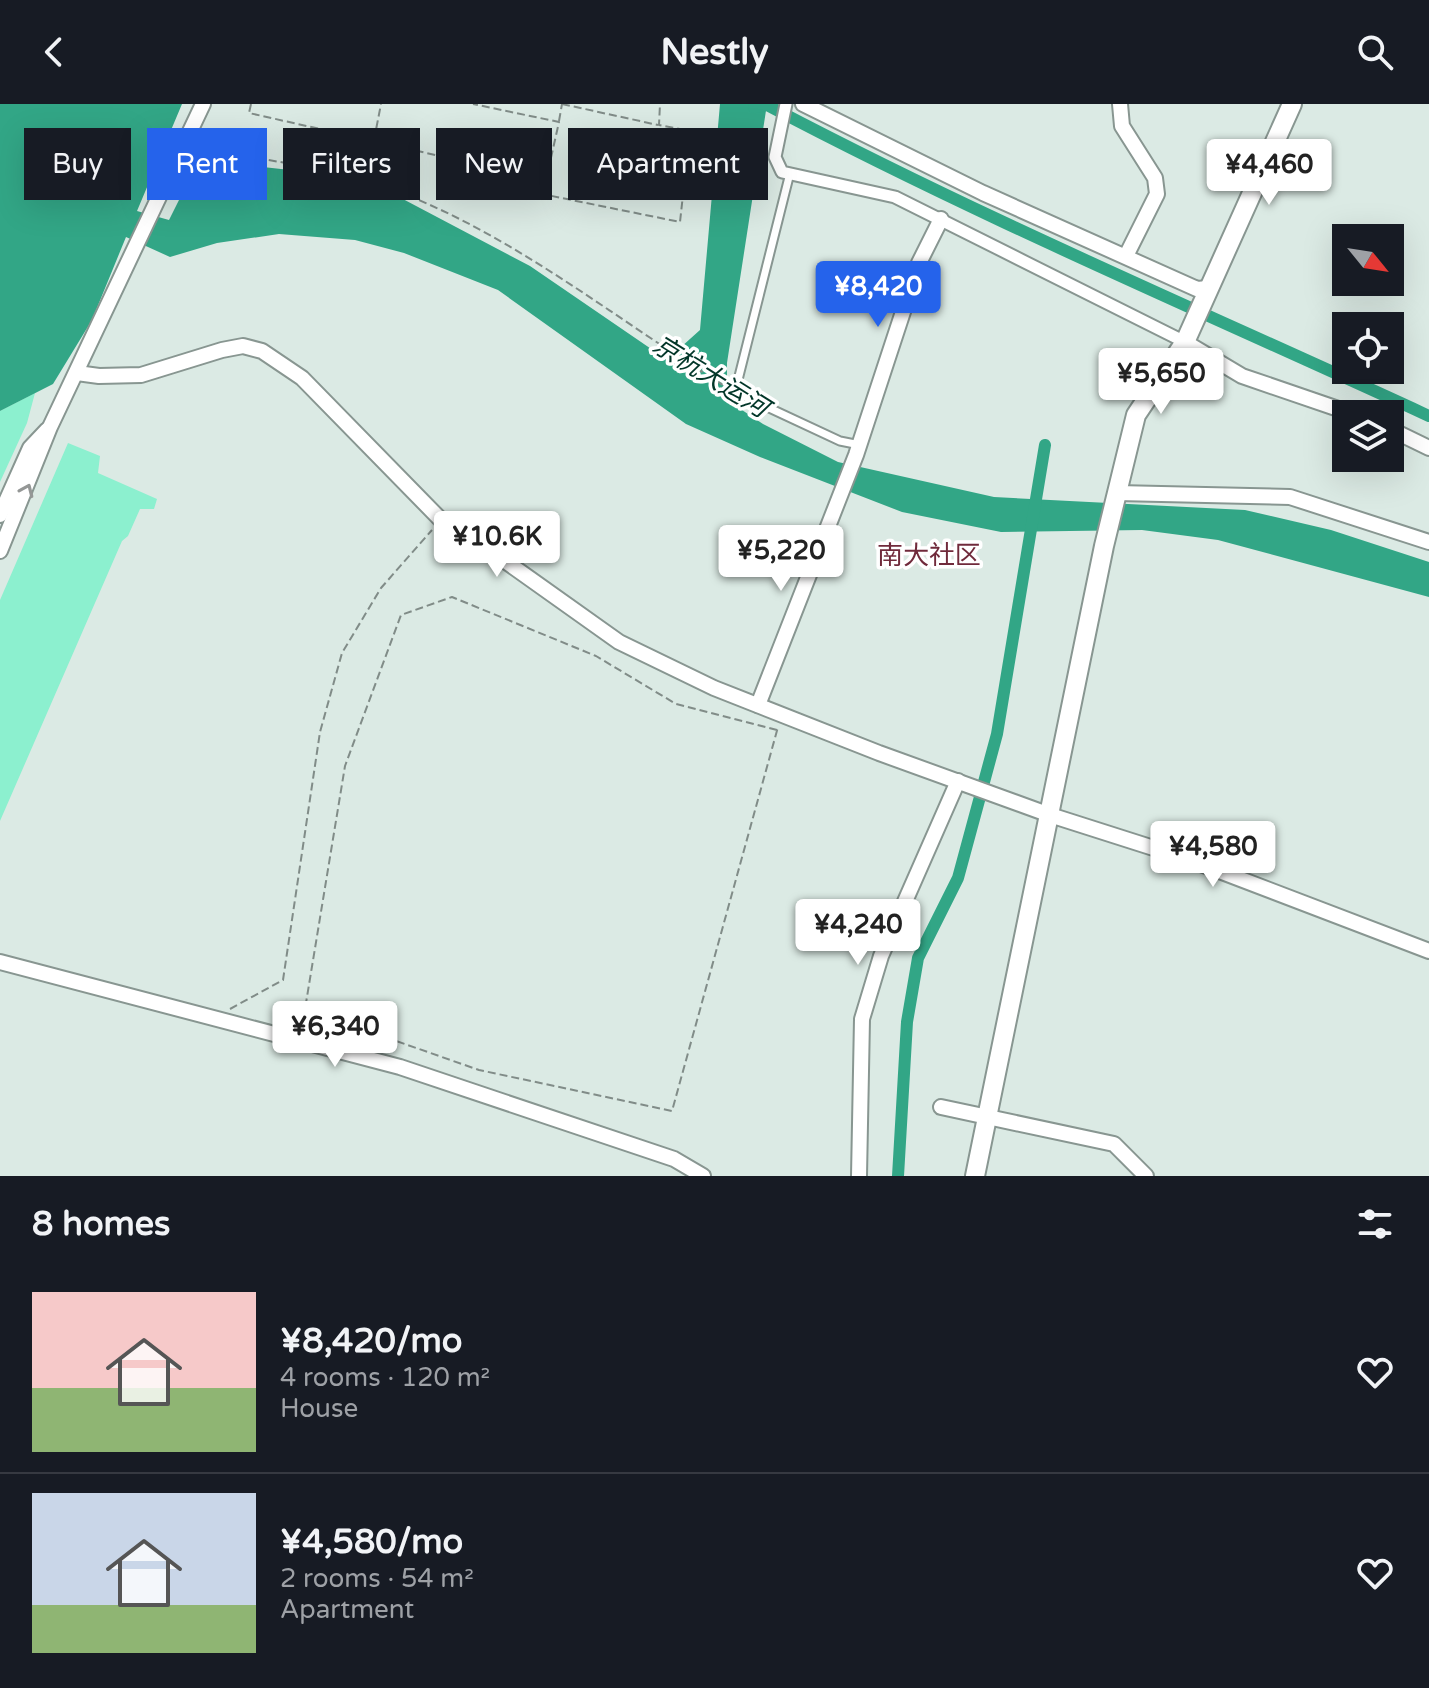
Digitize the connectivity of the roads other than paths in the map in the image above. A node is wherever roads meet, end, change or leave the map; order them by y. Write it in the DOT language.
graph roads {
  1 [pos="203,104"];
  2 [pos="786,104"];
  3 [pos="803,104"];
  4 [pos="1120,104"];
  5 [pos="1292,104"];
  6 [pos="790,173"];
  7 [pos="941,219"];
  8 [pos="1126,256"];
  9 [pos="1207,290"];
  10 [pos="1187,338"];
  11 [pos="77,373"];
  12 [pos="1332,407"];
  13 [pos="50,427"];
  14 [pos="1404,436"];
  15 [pos="1429,448"];
  16 [pos="858,450"];
  17 [pos="1117,493"];
  18 [pos="0,515"];
  19 [pos="1429,542"];
  20 [pos="0,551"];
  21 [pos="758,705"];
  22 [pos="959,782"];
  23 [pos="1050,815"];
  24 [pos="1429,951"];
  25 [pos="0,962"];
  26 [pos="941,1107"];
  27 [pos="988,1115"];
  28 [pos="674,1159"];
  29 [pos="669,1176"];
  30 [pos="703,1176"];
  31 [pos="859,1176"];
  32 [pos="975,1176"];
  33 [pos="1146,1176"];
  1 -- 11 [label="street"];
  2 -- 6 [label="street"];
  3 -- 8 [label="street"];
  4 -- 8 [label="street"];
  5 -- 9 [label="street"];
  6 -- 7 [label="street"];
  6 -- 16 [label="lane"];
  7 -- 10 [label="street"];
  7 -- 16 [label="street"];
  8 -- 9 [label="street"];
  9 -- 10 [label="street"];
  10 -- 12 [label="street"];
  10 -- 17 [label="street"];
  11 -- 13 [label="street"];
  11 -- 21 [label="street"];
  13 -- 18 [label="street"];
  20 -- 13 [label="street, one-way"];
  14 -- 15 [label="street"];
  16 -- 21 [label="street"];
  17 -- 19 [label="street"];
  17 -- 23 [label="street"];
  21 -- 22 [label="street"];
  22 -- 23 [label="street"];
  22 -- 31 [label="street"];
  23 -- 24 [label="street"];
  23 -- 27 [label="street"];
  25 -- 28 [label="street"];
  26 -- 27 [label="street"];
  27 -- 32 [label="street"];
  27 -- 33 [label="street"];
  28 -- 29 [label="street"];
  28 -- 30 [label="street"];
}
